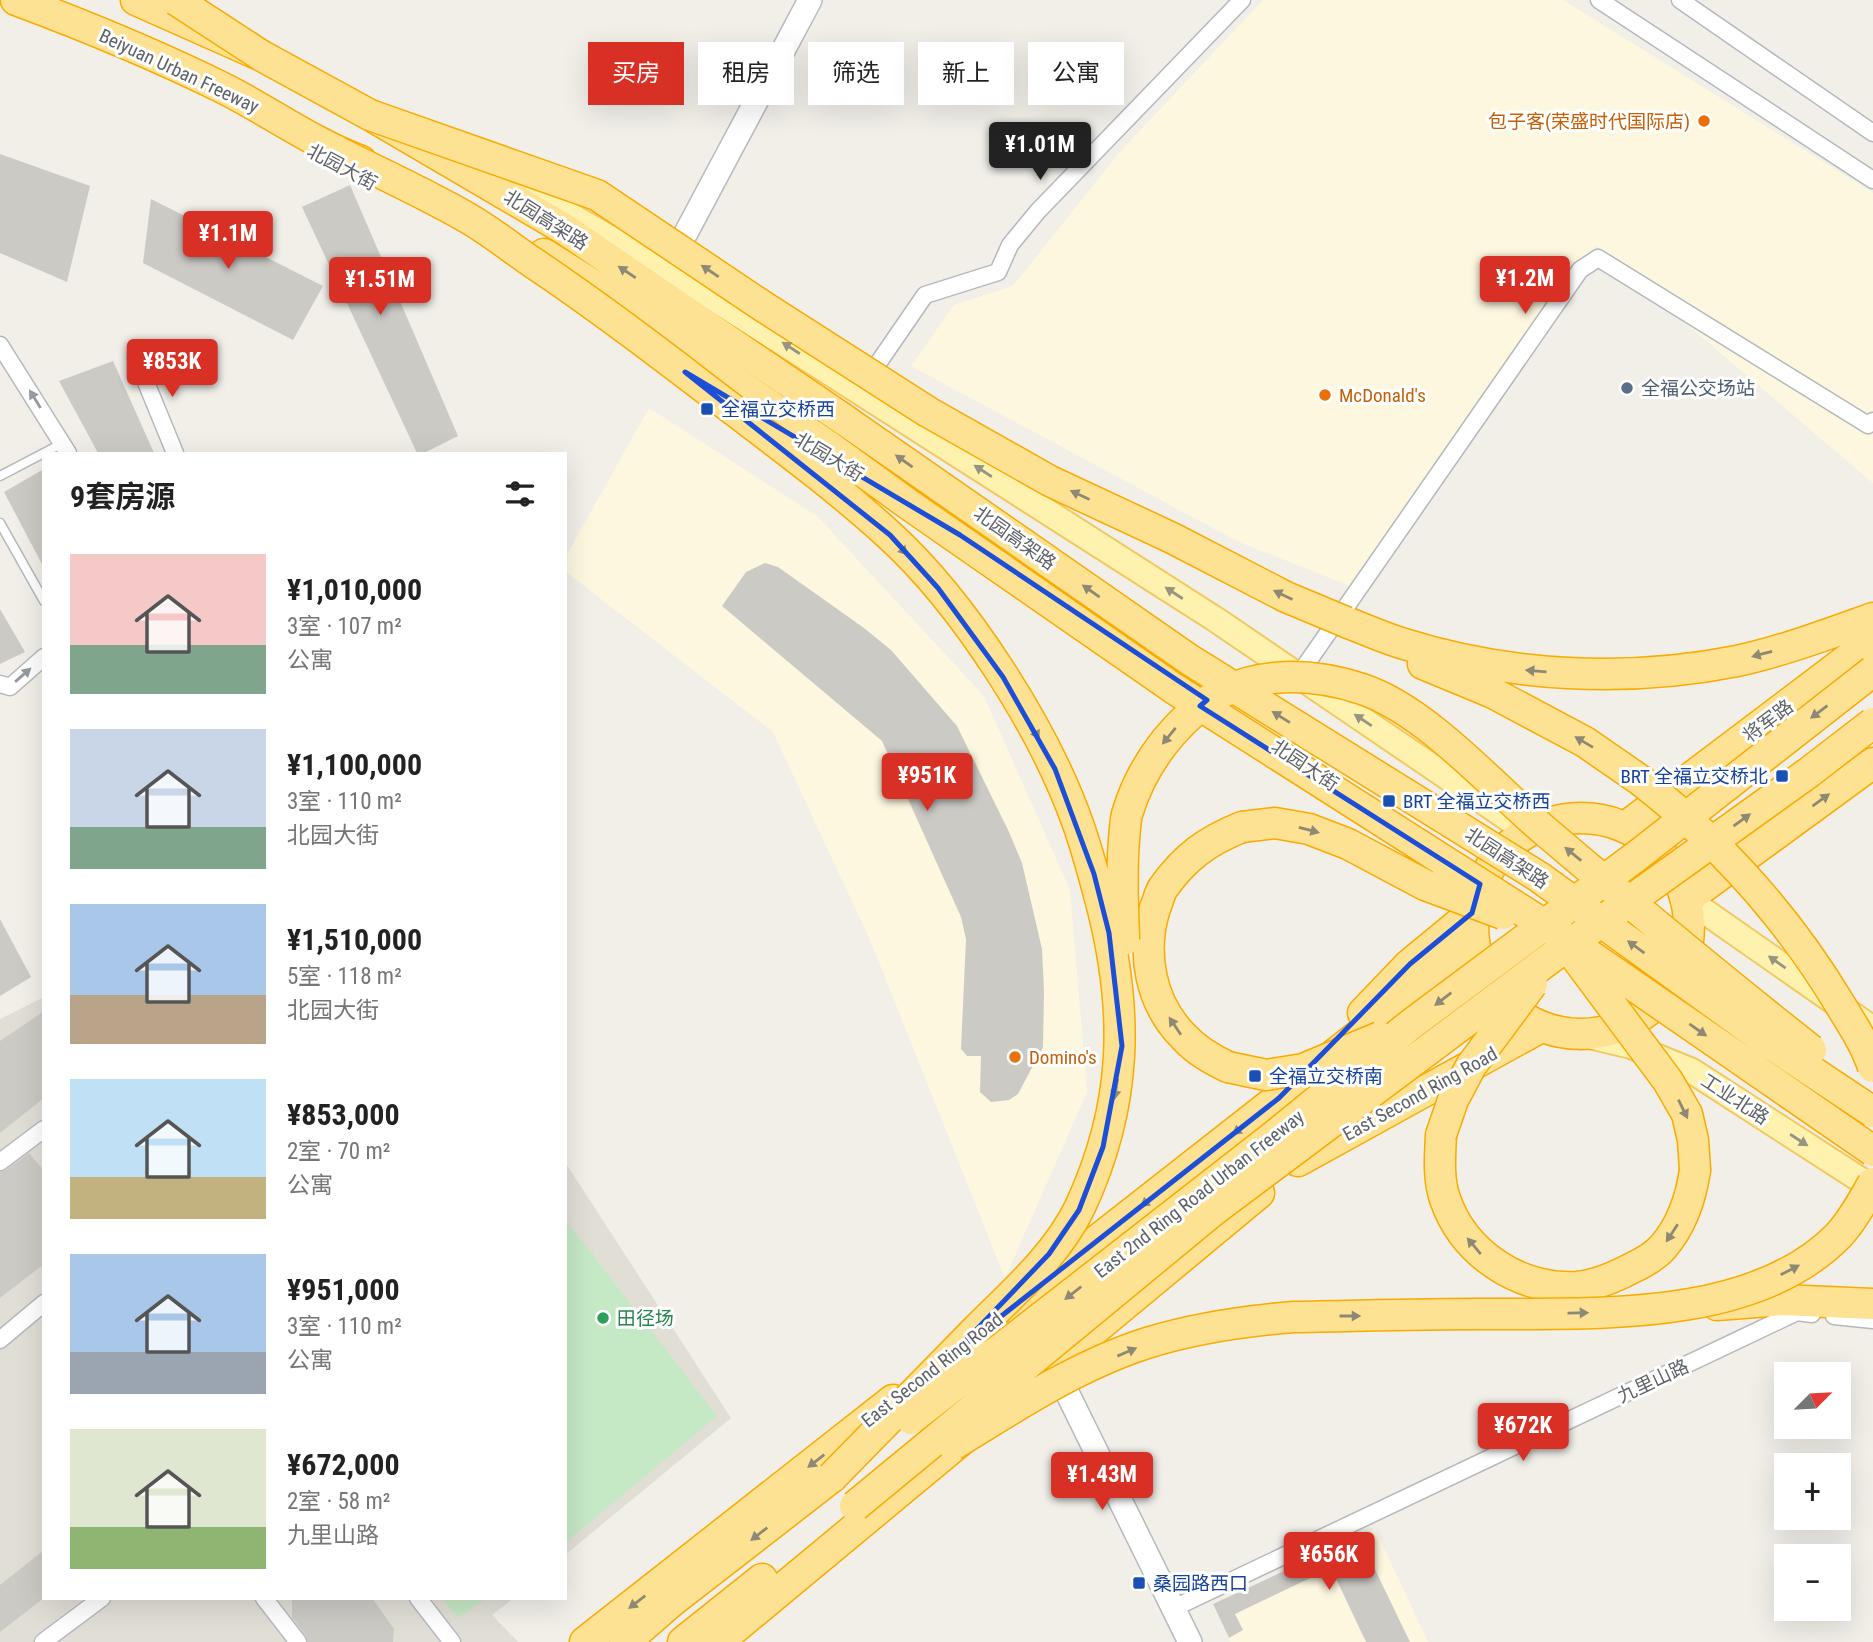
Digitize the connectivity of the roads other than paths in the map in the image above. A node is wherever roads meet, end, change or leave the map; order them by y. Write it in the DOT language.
graph roads {
  1 [pos="1,0"];
  2 [pos="16,0"];
  3 [pos="136,0"];
  4 [pos="146,0"];
  5 [pos="176,0"];
  6 [pos="810,0"];
  7 [pos="1242,0"];
  8 [pos="1599,0"];
  9 [pos="1680,0"];
  10 [pos="0,6"];
  11 [pos="71,20"];
  12 [pos="262,55"];
  13 [pos="370,115"];
  14 [pos="1873,133"];
  15 [pos="338,152"];
  16 [pos="1873,180"];
  17 [pos="666,270"];
  18 [pos="0,345"];
  19 [pos="136,358"];
  20 [pos="870,375"];
  21 [pos="1871,427"];
  22 [pos="65,448"];
  23 [pos="176,452"];
  24 [pos="42,458"];
  25 [pos="0,476"];
  26 [pos="0,523"];
  27 [pos="42,597"];
  28 [pos="1873,618"];
  29 [pos="1346,622"];
  30 [pos="1873,640"];
  31 [pos="42,659"];
  32 [pos="1873,671"];
  33 [pos="1298,676"];
  34 [pos="0,684"];
  35 [pos="1873,723"];
  36 [pos="1873,762"];
  37 [pos="1627,827"];
  38 [pos="1525,830"];
  39 [pos="1481,882"];
  40 [pos="1687,899"];
  41 [pos="1472,913"];
  42 [pos="1474,945"];
  43 [pos="1555,946"];
  44 [pos="1506,1004"];
  45 [pos="1409,1025"];
  46 [pos="1541,1027"];
  47 [pos="1873,1029"];
  48 [pos="1586,1035"];
  49 [pos="1122,1046"];
  50 [pos="1873,1067"];
  51 [pos="1279,1098"];
  52 [pos="1873,1098"];
  53 [pos="1873,1112"];
  54 [pos="42,1130"];
  55 [pos="1873,1151"];
  56 [pos="1298,1161"];
  57 [pos="0,1162"];
  58 [pos="1873,1185"];
  59 [pos="1873,1304"];
  60 [pos="42,1305"];
  61 [pos="1630,1312"];
  62 [pos="1873,1320"];
  63 [pos="0,1340"];
  64 [pos="1053,1363"];
  65 [pos="832,1477"];
  66 [pos="855,1506"];
  67 [pos="99,1600"];
  68 [pos="266,1600"];
  69 [pos="420,1600"];
  70 [pos="1174,1608"];
  71 [pos="44,1642"];
  72 [pos="298,1642"];
  73 [pos="452,1642"];
  74 [pos="585,1642"];
  75 [pos="625,1642"];
  76 [pos="683,1642"];
  77 [pos="718,1642"];
  78 [pos="1190,1642"];
  1 -- 11 [label="highway"];
  2 -- 11 [label="highway, Beiyuan Urban Freeway"];
  3 -- 12 [label="highway, 北园高架路, bridge"];
  4 -- 17 [label="main road"];
  5 -- 12 [label="highway, bridge"];
  6 -- 17 [label="street"];
  7 -- 20 [label="street"];
  8 -- 16 [label="street"];
  9 -- 14 [label="street"];
  10 -- 39 [label="main road, 北园大街"];
  11 -- 15 [label="highway, Beiyuan Urban Freeway"];
  12 -- 13 [label="highway, 北园高架路"];
  20 -- 13 [label="highway, one-way, bridge"];
  53 -- 13 [label="highway, 北园高架路, one-way, bridge"];
  15 -- 43 [label="highway, 北园高架路, bridge"];
  15 -- 49 [label="highway, one-way, bridge"];
  33 -- 17 [label="main road, one-way"];
  22 -- 18 [label="street, one-way"];
  19 -- 23 [label="street"];
  29 -- 20 [label="highway, one-way, bridge"];
  21 -- 33 [label="street"];
  24 -- 25 [label="lane"];
  26 -- 27 [label="lane"];
  28 -- 29 [label="highway, one-way"];
  50 -- 29 [label="highway, one-way, bridge"];
  30 -- 37 [label="highway, 将军路"];
  34 -- 31 [label="street, one-way"];
  32 -- 45 [label="highway, East 2nd Ring Road Urban Freeway, one-way, bridge"];
  38 -- 33 [label="main road, one-way"];
  43 -- 35 [label="highway, East 2nd Ring Road Urban Freeway, one-way, bridge"];
  40 -- 36 [label="highway, one-way"];
  37 -- 38 [label="highway"];
  37 -- 40 [label="highway"];
  38 -- 39 [label="highway"];
  39 -- 41 [label="highway"];
  47 -- 40 [label="main road, one-way"];
  40 -- 48 [label="highway"];
  41 -- 42 [label="highway"];
  41 -- 51 [label="highway, East Second Ring Road"];
  42 -- 44 [label="highway"];
  42 -- 51 [label="highway, East Second Ring Road"];
  43 -- 43 [label="highway, one-way, bridge"];
  45 -- 43 [label="highway, one-way, bridge"];
  43 -- 55 [label="highway, 北园高架路, one-way, bridge"];
  43 -- 66 [label="highway, East 2nd Ring Road Urban Freeway, bridge"];
  44 -- 46 [label="highway"];
  44 -- 56 [label="highway, East Second Ring Road"];
  45 -- 65 [label="highway, East 2nd Ring Road Urban Freeway, one-way, bridge"];
  46 -- 48 [label="highway"];
  46 -- 56 [label="highway, East Second Ring Road"];
  48 -- 58 [label="main road, 工业北路, one-way"];
  52 -- 49 [label="highway, one-way, bridge"];
  49 -- 65 [label="highway, one-way, bridge"];
  51 -- 74 [label="highway, East Second Ring Road, one-way"];
  54 -- 57 [label="street"];
  56 -- 64 [label="highway, East Second Ring Road"];
  61 -- 58 [label="highway, one-way, bridge"];
  59 -- 61 [label="highway, bridge"];
  60 -- 63 [label="street"];
  66 -- 61 [label="highway, one-way, bridge"];
  62 -- 70 [label="street, 九里山路"];
  64 -- 70 [label="street"];
  64 -- 77 [label="highway, East Second Ring Road"];
  65 -- 75 [label="highway, East 2nd Ring Road Urban Freeway, one-way"];
  66 -- 76 [label="highway, East 2nd Ring Road Urban Freeway"];
  67 -- 71 [label="street"];
  68 -- 72 [label="street"];
  69 -- 73 [label="street"];
  70 -- 78 [label="street"];
}
